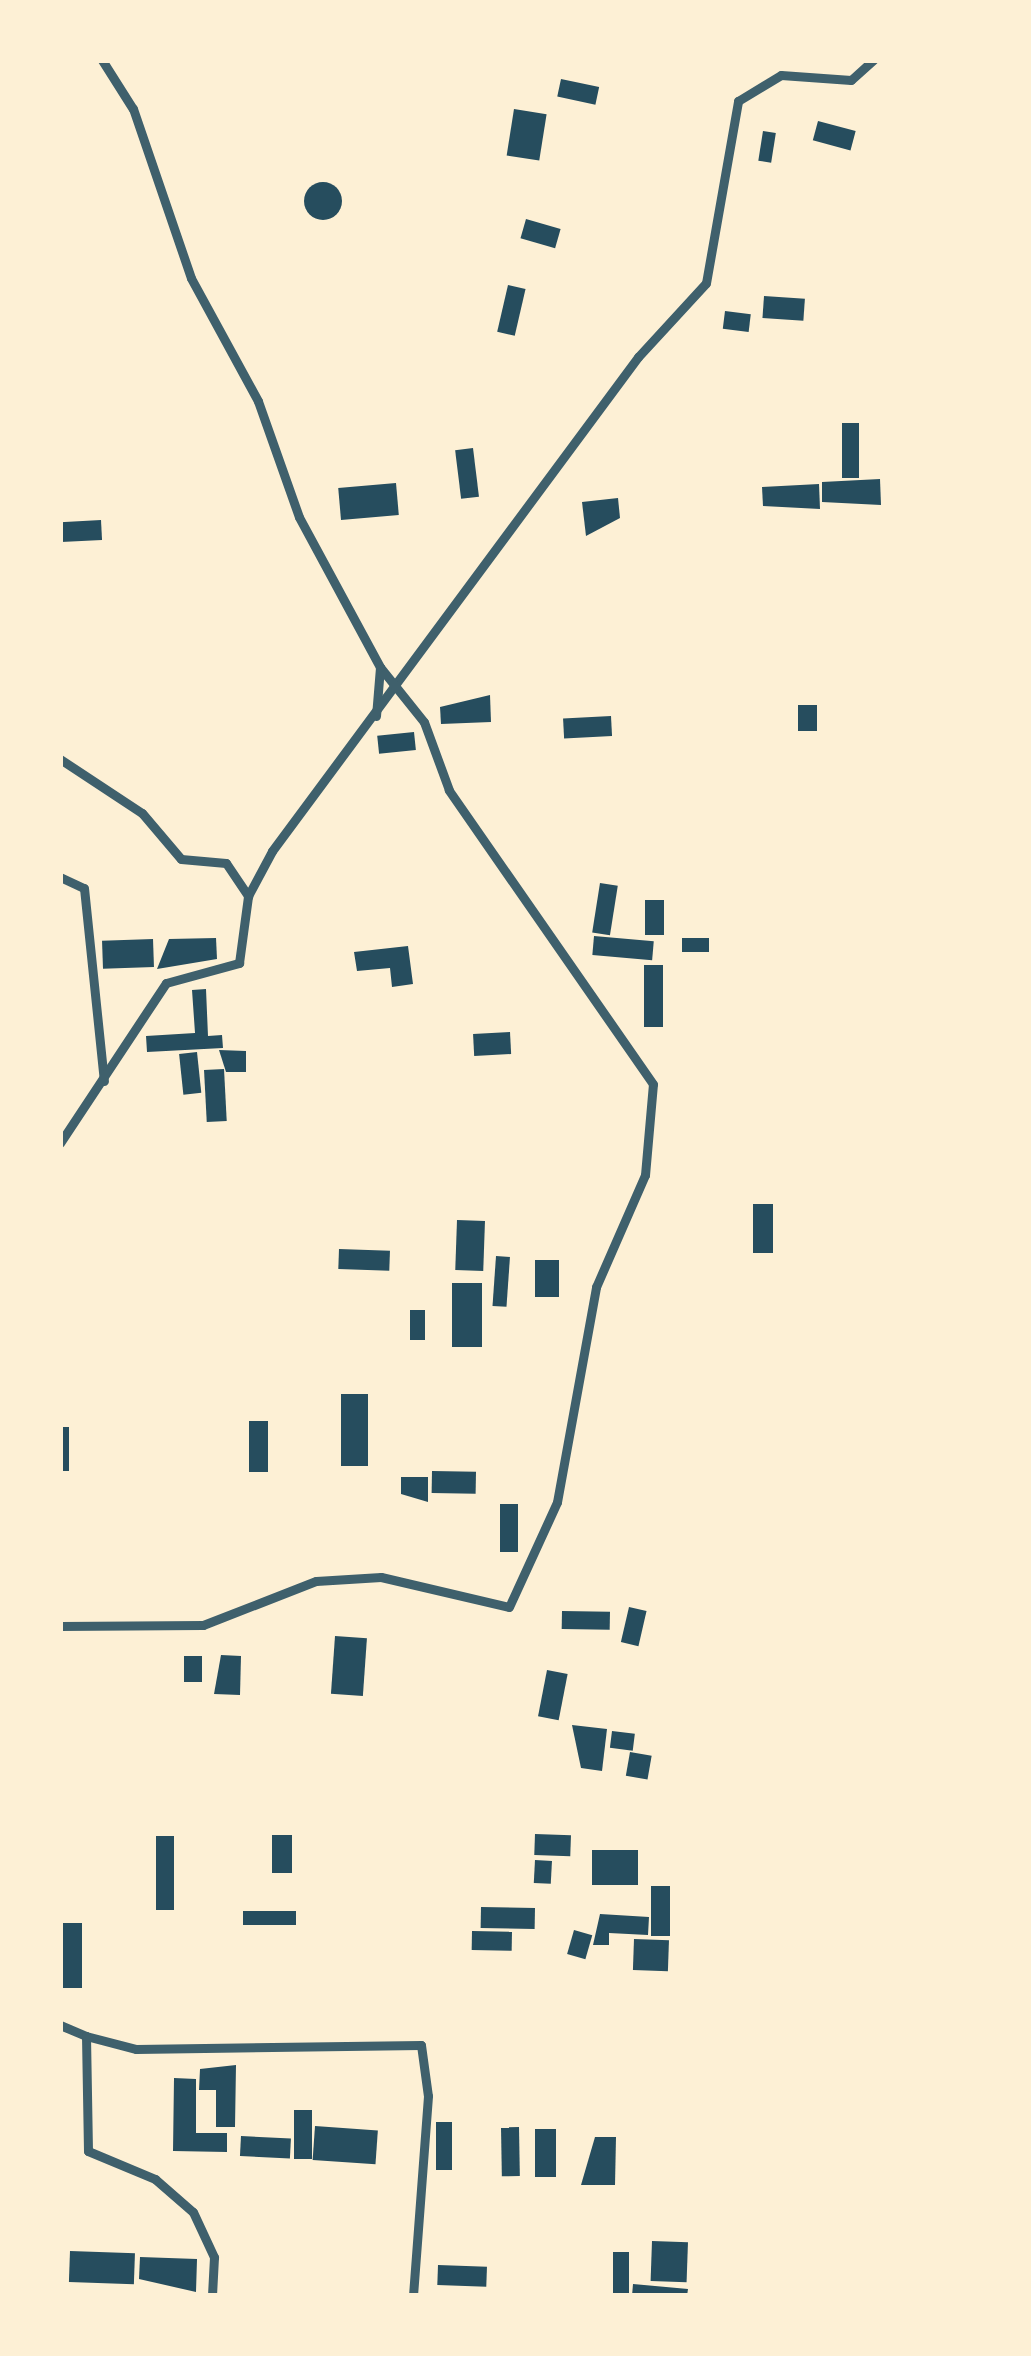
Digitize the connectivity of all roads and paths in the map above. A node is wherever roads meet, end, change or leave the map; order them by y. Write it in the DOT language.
graph roads {
  1 [pos="102,60"];
  2 [pos="874,60"];
  3 [pos="380,667"];
  4 [pos="399,689"];
  5 [pos="376,718"];
  6 [pos="60,759"];
  7 [pos="60,877"];
  8 [pos="248,896"];
  9 [pos="104,1082"];
  10 [pos="60,1143"];
  11 [pos="60,1626"];
  12 [pos="60,2025"];
  13 [pos="86,2036"];
  14 [pos="212,2296"];
  15 [pos="413,2296"];
  1 -- 3 [label="street"];
  2 -- 4 [label="street"];
  3 -- 4 [label="street"];
  3 -- 5 [label="street"];
  4 -- 5 [label="street"];
  4 -- 11 [label="street"];
  5 -- 8 [label="street"];
  6 -- 8 [label="street"];
  7 -- 9 [label="street"];
  8 -- 9 [label="street"];
  9 -- 10 [label="street"];
  12 -- 13 [label="street"];
  13 -- 14 [label="street"];
  13 -- 15 [label="street"];
}
